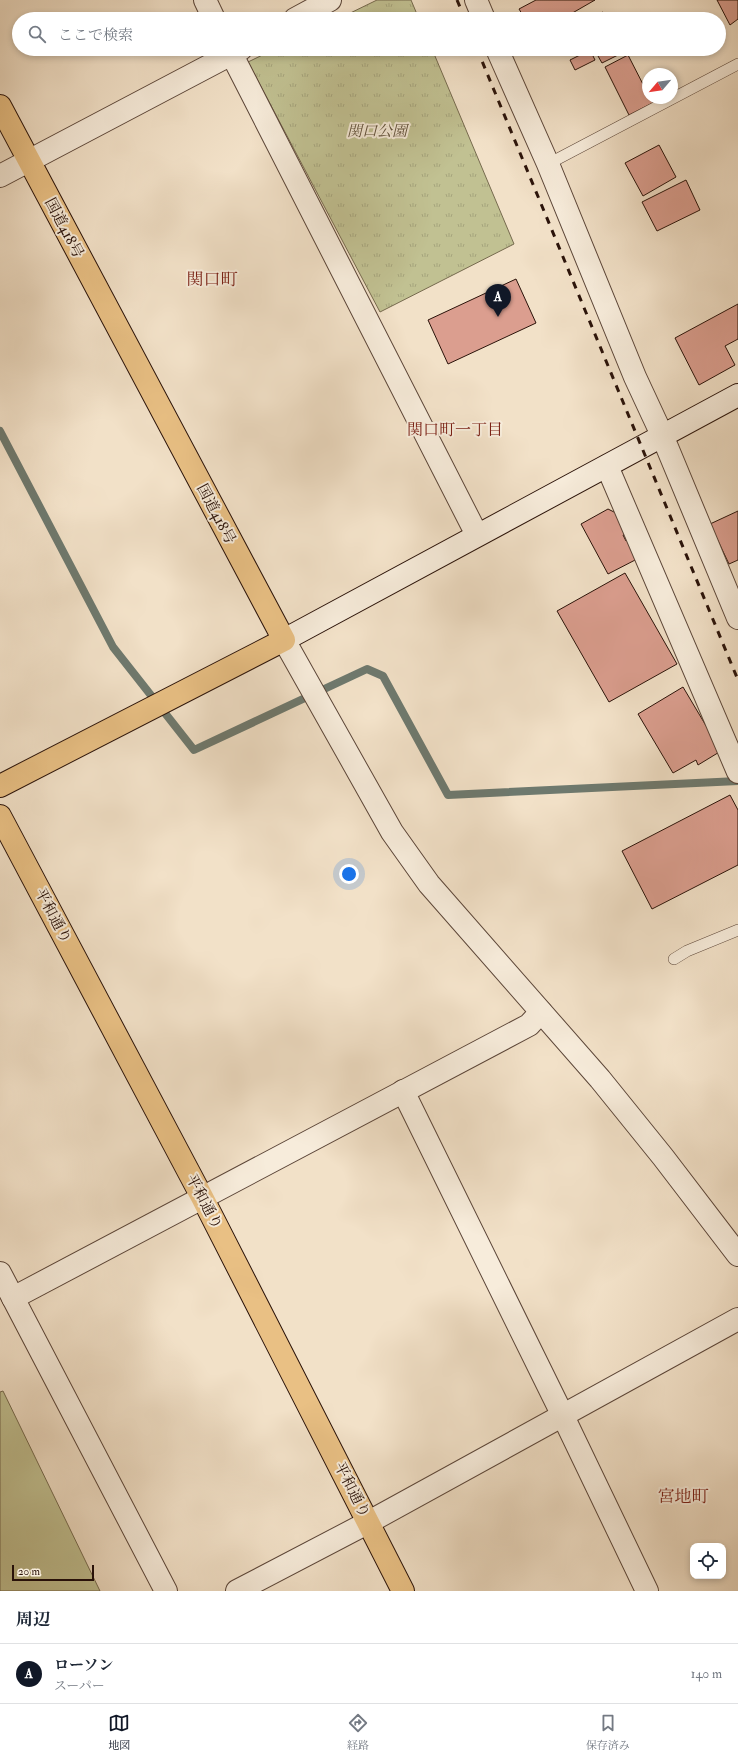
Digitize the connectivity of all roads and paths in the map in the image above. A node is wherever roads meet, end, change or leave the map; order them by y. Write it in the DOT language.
graph roads {
  1 [pos="205,0"];
  2 [pos="330,0"];
  3 [pos="476,0"];
  4 [pos="211,12"];
  5 [pos="308,12"];
  6 [pos="481,12"];
  7 [pos="225,56"];
  8 [pos="237,56"];
  9 [pos="500,56"];
  10 [pos="738,64"];
  11 [pos="0,106"];
  12 [pos="29,160"];
  13 [pos="548,164"];
  14 [pos="0,176"];
  15 [pos="738,395"];
  16 [pos="662,435"];
  17 [pos="607,466"];
  18 [pos="477,536"];
  19 [pos="738,618"];
  20 [pos="284,640"];
  21 [pos="738,772"];
  22 [pos="0,786"];
  23 [pos="0,816"];
  24 [pos="738,930"];
  25 [pos="674,959"];
  26 [pos="541,1012"];
  27 [pos="403,1091"];
  28 [pos="202,1198"];
  29 [pos="738,1255"];
  30 [pos="0,1273"];
  31 [pos="13,1298"];
  32 [pos="738,1319"];
  33 [pos="563,1416"];
  34 [pos="369,1522"];
  35 [pos="166,1591"];
  36 [pos="237,1591"];
  37 [pos="403,1591"];
  38 [pos="646,1591"];
  1 -- 4 [label="street"];
  2 -- 5 [label="street"];
  3 -- 6 [label="street"];
  7 -- 12 [label="street"];
  8 -- 18 [label="street"];
  9 -- 13 [label="street"];
  10 -- 13 [label="lane"];
  11 -- 12 [label="highway, 国道418号"];
  12 -- 14 [label="street"];
  12 -- 20 [label="highway, 国道418号"];
  13 -- 16 [label="street"];
  15 -- 16 [label="street"];
  16 -- 17 [label="street"];
  16 -- 19 [label="street"];
  17 -- 18 [label="street"];
  17 -- 21 [label="street"];
  18 -- 20 [label="street"];
  20 -- 22 [label="highway"];
  20 -- 26 [label="street"];
  23 -- 28 [label="highway, 平和通り"];
  24 -- 25 [label="lane"];
  26 -- 27 [label="street"];
  26 -- 29 [label="street"];
  27 -- 28 [label="street"];
  27 -- 33 [label="street"];
  28 -- 31 [label="street"];
  28 -- 34 [label="highway, 平和通り"];
  30 -- 31 [label="street"];
  31 -- 35 [label="street"];
  32 -- 33 [label="street"];
  33 -- 34 [label="street"];
  33 -- 38 [label="street"];
  34 -- 36 [label="street"];
  34 -- 37 [label="highway, 平和通り"];
}
